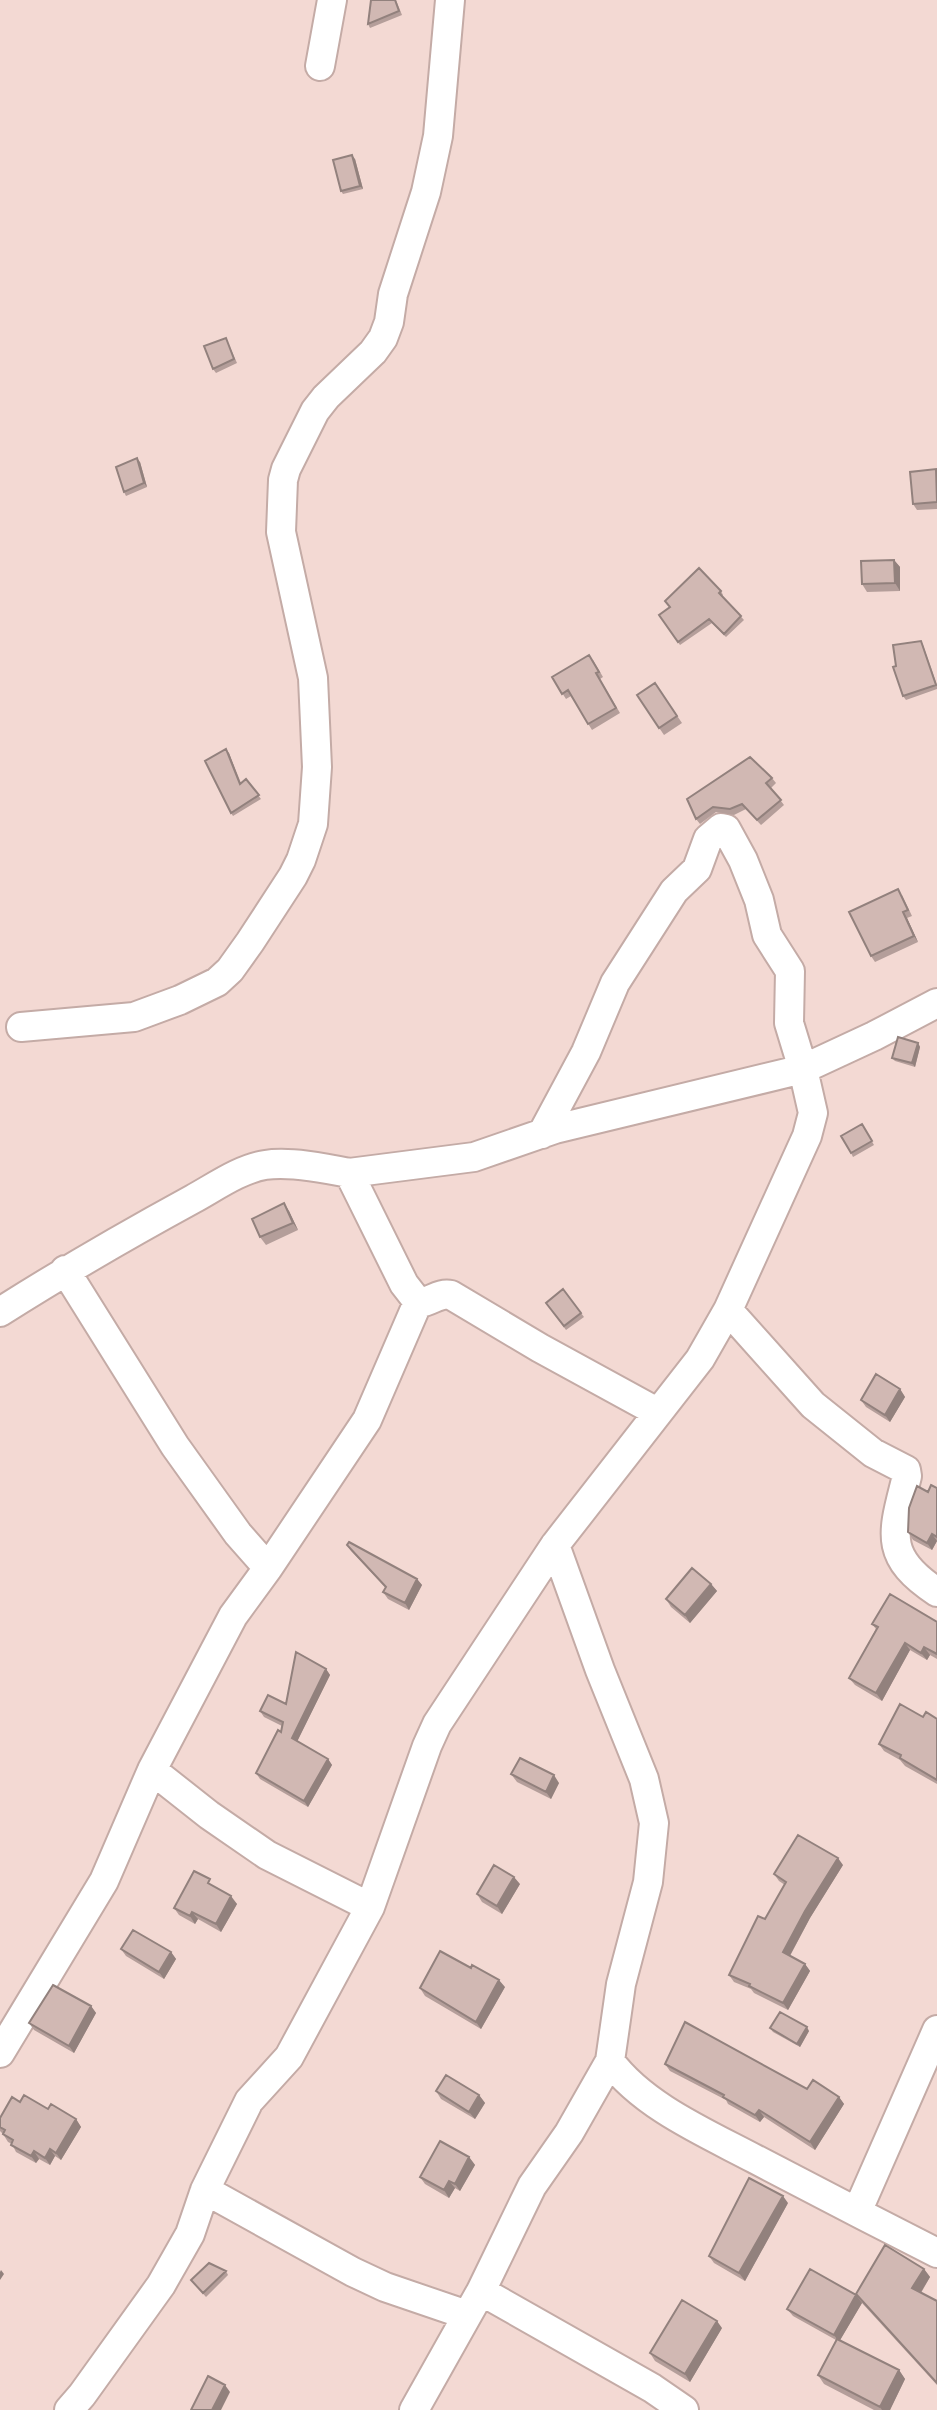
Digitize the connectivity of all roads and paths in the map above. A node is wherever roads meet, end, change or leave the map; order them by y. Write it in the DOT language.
graph roads {
  1 [pos="332,0"];
  2 [pos="450,0"];
  3 [pos="320,66"];
  4 [pos="937,1003"];
  5 [pos="21,1027"];
  6 [pos="803,1069"];
  7 [pos="542,1134"];
  8 [pos="349,1173"];
  9 [pos="65,1270"];
  10 [pos="418,1302"];
  11 [pos="729,1310"];
  12 [pos="0,1312"];
  13 [pos="657,1412"];
  14 [pos="555,1545"];
  15 [pos="268,1569"];
  16 [pos="937,1592"];
  17 [pos="152,1770"];
  18 [pos="370,1907"];
  19 [pos="937,2030"];
  20 [pos="0,2053"];
  21 [pos="610,2061"];
  22 [pos="205,2190"];
  23 [pos="857,2212"];
  24 [pos="937,2253"];
  25 [pos="481,2291"];
  26 [pos="467,2315"];
  27 [pos="69,2410"];
  28 [pos="414,2410"];
  29 [pos="684,2410"];
  1 -- 3 [label="street"];
  2 -- 5 [label="street"];
  4 -- 6 [label="street"];
  6 -- 7 [label="street"];
  6 -- 7 [label="street"];
  6 -- 11 [label="street"];
  7 -- 8 [label="street"];
  8 -- 9 [label="street"];
  8 -- 10 [label="street"];
  9 -- 12 [label="street"];
  9 -- 15 [label="street"];
  10 -- 13 [label="street"];
  10 -- 15 [label="street"];
  11 -- 13 [label="street"];
  11 -- 16 [label="street"];
  13 -- 14 [label="street"];
  14 -- 18 [label="street"];
  14 -- 21 [label="street"];
  15 -- 17 [label="street"];
  17 -- 18 [label="street"];
  17 -- 20 [label="street"];
  18 -- 22 [label="street"];
  19 -- 23 [label="street"];
  21 -- 23 [label="street"];
  21 -- 25 [label="street"];
  22 -- 26 [label="street"];
  22 -- 27 [label="street"];
  23 -- 24 [label="street"];
  25 -- 26 [label="street"];
  25 -- 29 [label="street"];
  26 -- 28 [label="street"];
}
